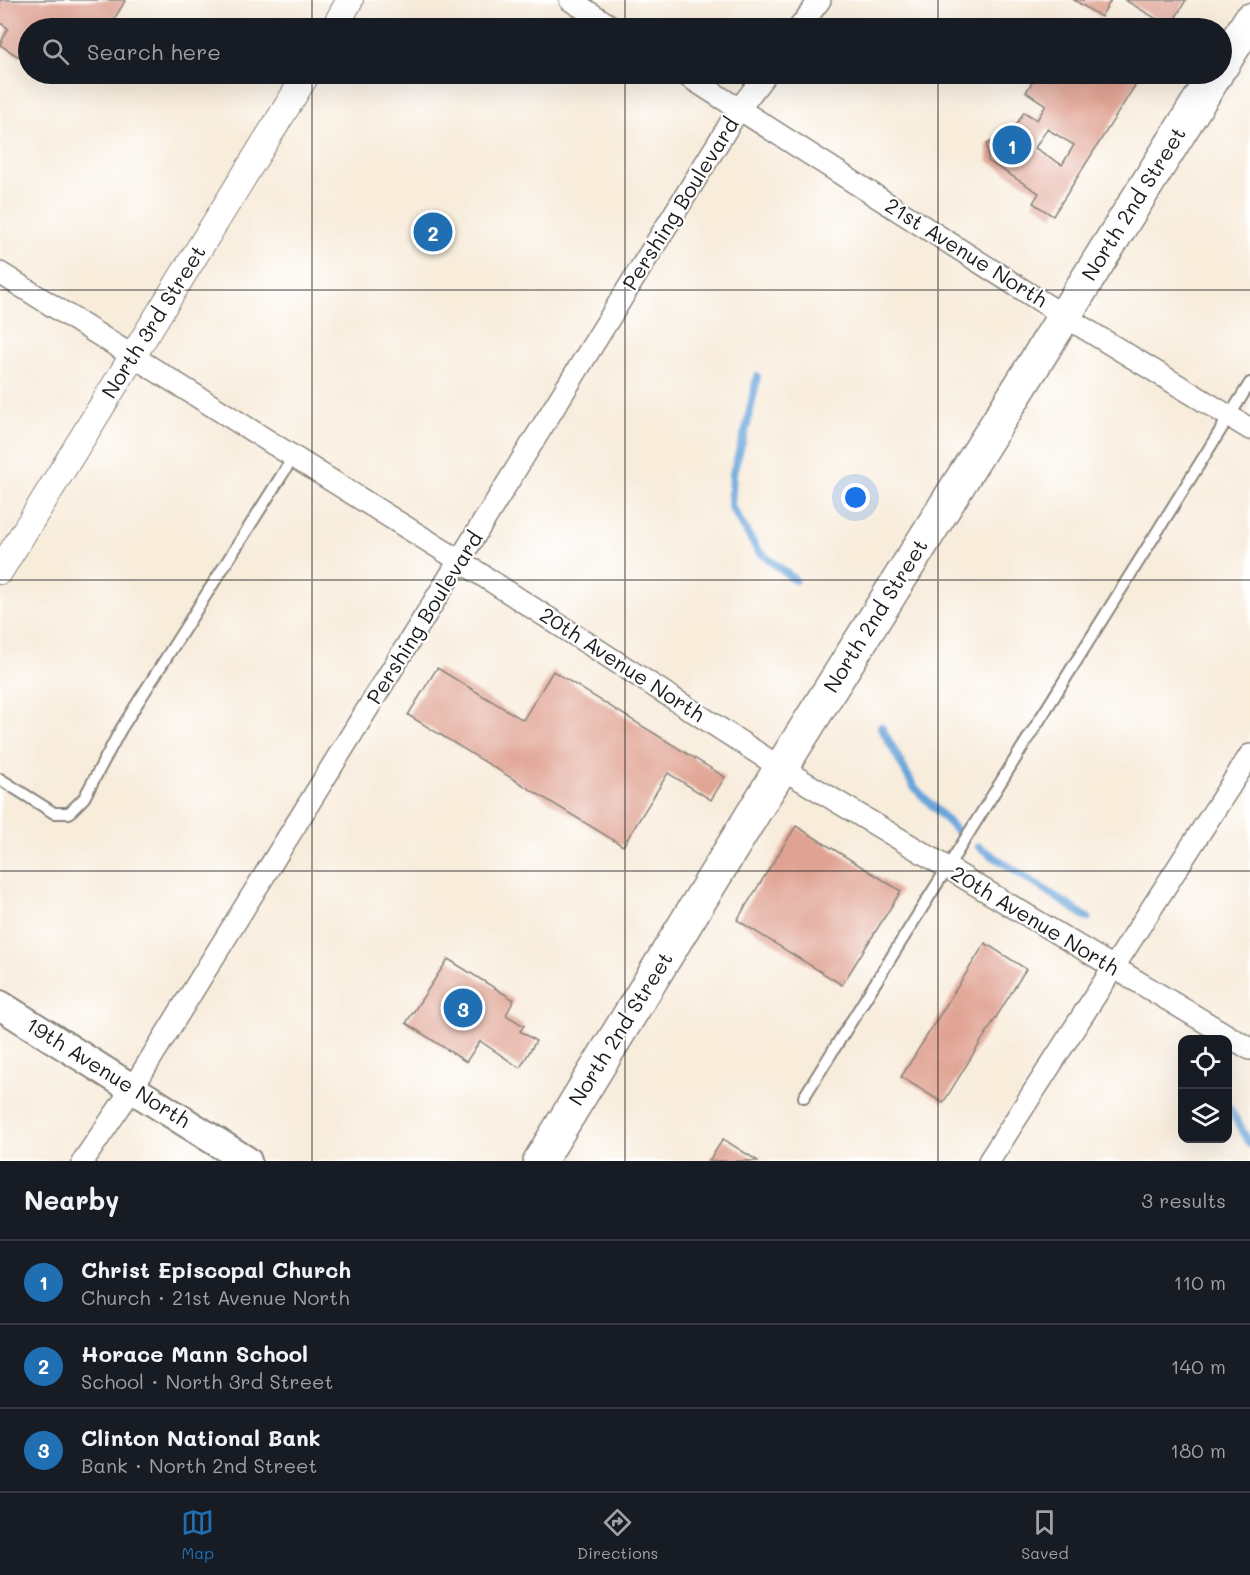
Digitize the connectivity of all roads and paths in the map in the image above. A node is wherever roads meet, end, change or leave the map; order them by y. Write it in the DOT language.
graph roads {
  1 [pos="350,0"];
  2 [pos="570,0"];
  3 [pos="820,0"];
  4 [pos="340,18"];
  5 [pos="599,18"];
  6 [pos="806,18"];
  7 [pos="1250,20"];
  8 [pos="1232,48"];
  9 [pos="301,84"];
  10 [pos="700,84"];
  11 [pos="758,84"];
  12 [pos="1210,84"];
  13 [pos="739,109"];
  14 [pos="0,273"];
  15 [pos="1064,316"];
  16 [pos="132,356"];
  17 [pos="1250,383"];
  18 [pos="1229,417"];
  19 [pos="1250,429"];
  20 [pos="294,456"];
  21 [pos="460,561"];
  22 [pos="0,571"];
  23 [pos="1250,755"];
  24 [pos="781,768"];
  25 [pos="0,779"];
  26 [pos="949,869"];
  27 [pos="1113,968"];
  28 [pos="0,1005"];
  29 [pos="1250,1049"];
  30 [pos="132,1089"];
  31 [pos="804,1097"];
  32 [pos="83,1161"];
  33 [pos="247,1161"];
  34 [pos="540,1161"];
  35 [pos="989,1161"];
  1 -- 4 [label="street"];
  2 -- 5 [label="street"];
  3 -- 6 [label="street"];
  7 -- 8 [label="main road"];
  9 -- 16 [label="street, North 3rd Street"];
  10 -- 13 [label="street, 21st Avenue North"];
  11 -- 13 [label="street, Pershing Boulevard"];
  12 -- 15 [label="main road, North 2nd Street"];
  13 -- 15 [label="street, 21st Avenue North"];
  13 -- 21 [label="street, Pershing Boulevard"];
  14 -- 16 [label="street, 20th Avenue North"];
  15 -- 18 [label="street, 21st Avenue North"];
  15 -- 24 [label="main road, North 2nd Street"];
  16 -- 20 [label="street, 20th Avenue North"];
  16 -- 22 [label="street, North 3rd Street"];
  17 -- 18 [label="lane"];
  18 -- 19 [label="street, 21st Avenue North"];
  18 -- 26 [label="lane"];
  20 -- 21 [label="street, 20th Avenue North"];
  20 -- 25 [label="lane"];
  21 -- 24 [label="street, 20th Avenue North"];
  21 -- 30 [label="street, Pershing Boulevard"];
  23 -- 27 [label="street"];
  24 -- 26 [label="street, 20th Avenue North"];
  24 -- 34 [label="main road, North 2nd Street"];
  26 -- 27 [label="street, 20th Avenue North"];
  26 -- 31 [label="lane"];
  27 -- 29 [label="street, 20th Avenue North"];
  27 -- 35 [label="street"];
  28 -- 30 [label="main road, 19th Avenue North"];
  30 -- 32 [label="street, Pershing Boulevard"];
  30 -- 33 [label="main road, 19th Avenue North"];
}
